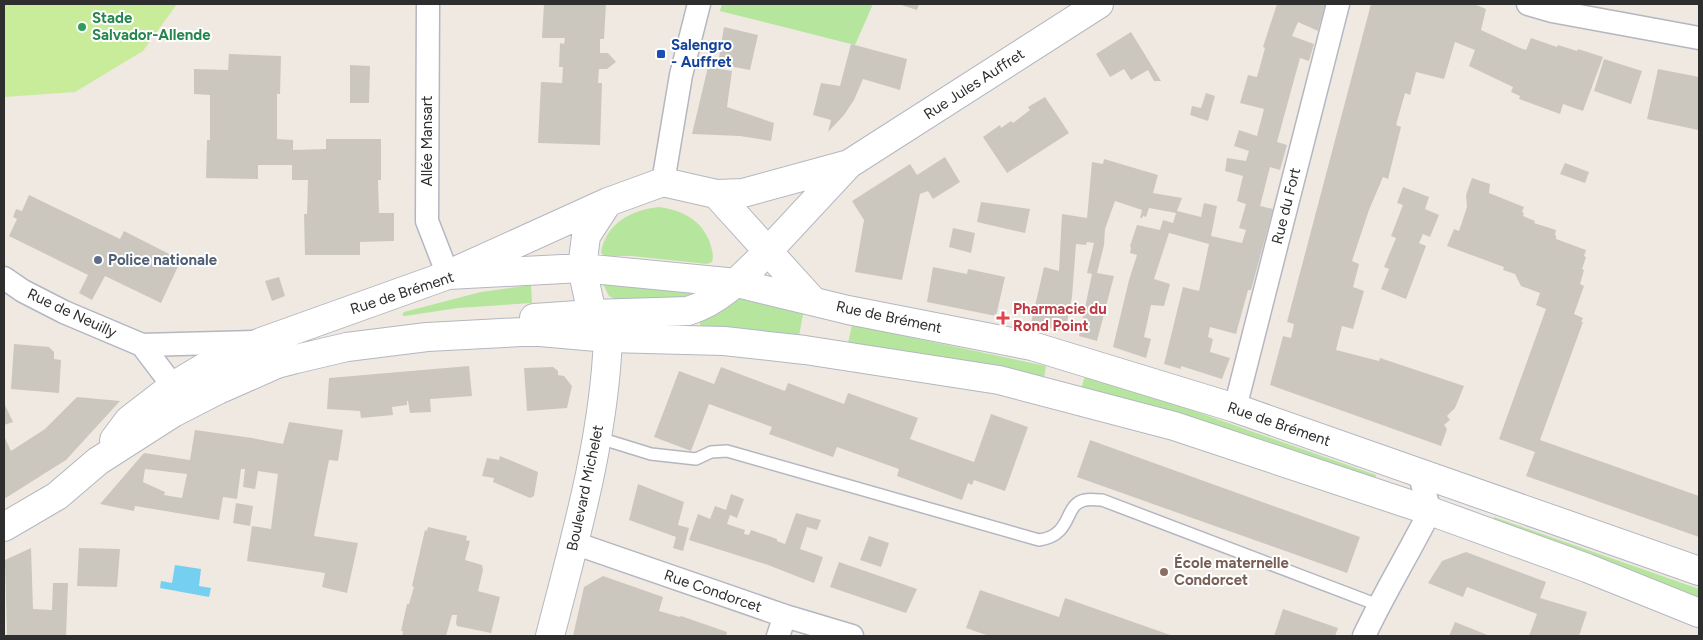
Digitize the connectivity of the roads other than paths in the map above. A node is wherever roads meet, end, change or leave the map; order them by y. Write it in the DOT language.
graph roads {
  1 [pos="428,4"];
  2 [pos="699,4"];
  3 [pos="1099,4"];
  4 [pos="1338,4"];
  5 [pos="1528,4"];
  6 [pos="1699,38"];
  7 [pos="849,164"];
  8 [pos="662,182"];
  9 [pos="716,194"];
  10 [pos="608,202"];
  11 [pos="768,251"];
  12 [pos="582,268"];
  13 [pos="448,275"];
  14 [pos="4,278"];
  15 [pos="736,283"];
  16 [pos="813,300"];
  17 [pos="592,314"];
  18 [pos="427,337"];
  19 [pos="608,338"];
  20 [pos="261,342"];
  21 [pos="142,345"];
  22 [pos="172,386"];
  23 [pos="1235,408"];
  24 [pos="173,413"];
  25 [pos="596,437"];
  26 [pos="98,461"];
  27 [pos="1419,473"];
  28 [pos="1430,511"];
  29 [pos="4,527"];
  30 [pos="574,543"];
  31 [pos="1699,571"];
  32 [pos="1378,605"];
  33 [pos="1699,613"];
  34 [pos="782,626"];
  35 [pos="550,636"];
  36 [pos="852,636"];
  37 [pos="1364,636"];
  1 -- 13 [label="street, Allée Mansart"];
  2 -- 8 [label="street"];
  3 -- 7 [label="main road, Rue Jules Auffret"];
  4 -- 23 [label="street, Rue du Fort"];
  5 -- 6 [label="street"];
  7 -- 9 [label="main road, Rue Jules Auffret"];
  7 -- 11 [label="main road, Rue Jules Auffret"];
  8 -- 9 [label="main road, Rue Jules Auffret"];
  8 -- 10 [label="main road"];
  9 -- 11 [label="main road"];
  10 -- 12 [label="main road"];
  10 -- 13 [label="main road"];
  11 -- 15 [label="main road, Rue Jules Auffret"];
  11 -- 16 [label="main road"];
  12 -- 13 [label="main road, Rue de Brément"];
  12 -- 15 [label="main road, Rue de Brément"];
  12 -- 17 [label="main road"];
  13 -- 20 [label="main road, Rue de Brément"];
  14 -- 21 [label="street, Rue de Neuilly"];
  15 -- 16 [label="main road, Rue de Brément"];
  15 -- 17 [label="main road, Rue Jules Auffret"];
  16 -- 23 [label="main road, Rue de Brément"];
  17 -- 18 [label="main road, Rue Jules Auffret"];
  17 -- 19 [label="main road"];
  18 -- 19 [label="main road, Rue de Brément"];
  18 -- 24 [label="main road, Rue de Brément"];
  19 -- 25 [label="main road, Boulevard Michelet"];
  19 -- 28 [label="main road, Rue de Brément"];
  20 -- 21 [label="street, Rue de Neuilly"];
  20 -- 22 [label="main road, Rue de Brément"];
  21 -- 22 [label="street"];
  22 -- 24 [label="street"];
  22 -- 26 [label="main road, Rue de Brément"];
  23 -- 27 [label="main road, Rue de Brément"];
  24 -- 26 [label="main road, Rue de Brément"];
  25 -- 30 [label="main road, Boulevard Michelet"];
  25 -- 32 [label="lane"];
  26 -- 29 [label="main road, Rue de Brément"];
  27 -- 28 [label="street"];
  27 -- 31 [label="main road, Rue de Brément"];
  28 -- 32 [label="street"];
  28 -- 33 [label="main road, Rue de Brément"];
  30 -- 34 [label="street, Rue Condorcet"];
  30 -- 35 [label="main road, Boulevard Michelet"];
  32 -- 37 [label="street"];
  34 -- 36 [label="street, Rue Condorcet"];
}
